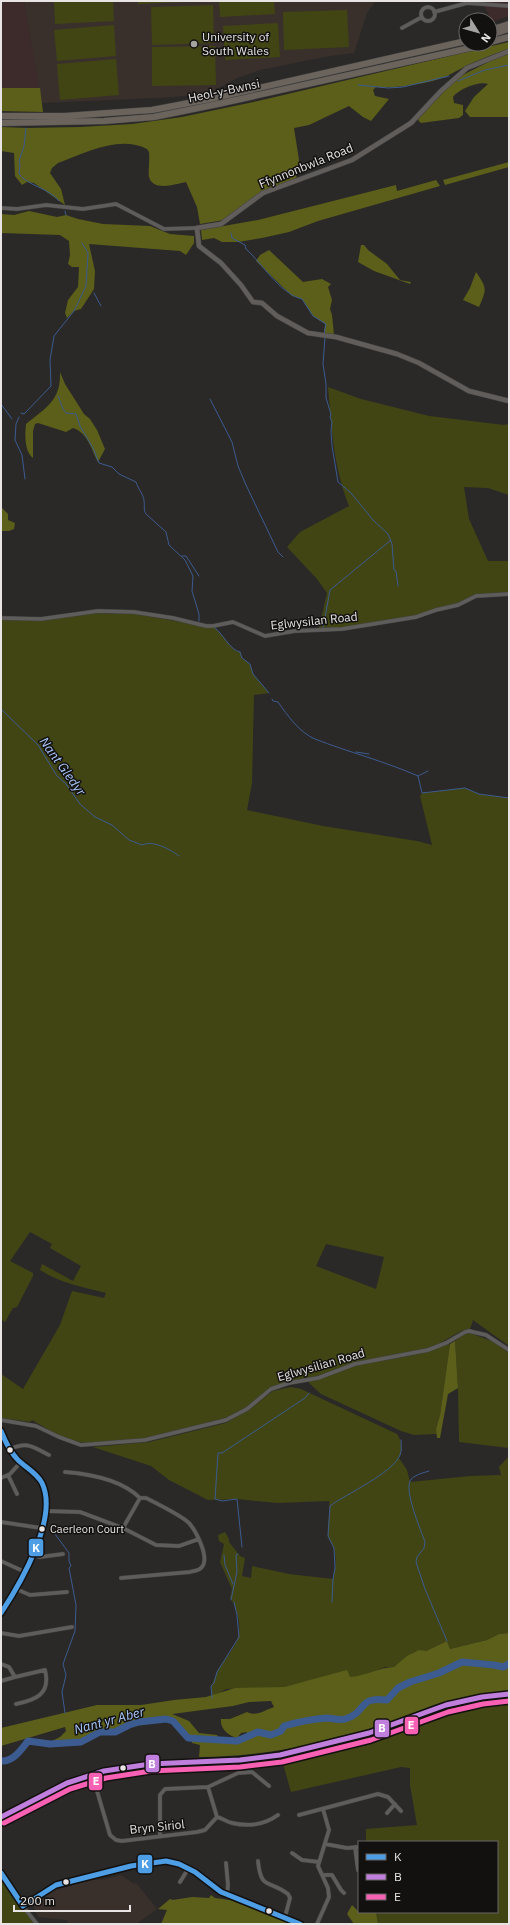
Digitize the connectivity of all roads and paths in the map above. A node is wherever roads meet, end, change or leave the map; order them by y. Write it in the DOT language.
graph roads {
  1 [pos="509,6"];
  2 [pos="434,12"];
  3 [pos="422,17"];
  4 [pos="509,24"];
  5 [pos="498,27"];
  6 [pos="402,28"];
  7 [pos="509,29"];
  8 [pos="498,32"];
  9 [pos="509,38"];
  10 [pos="498,41"];
  11 [pos="458,42"];
  12 [pos="458,51"];
  13 [pos="458,51"];
  14 [pos="509,51"];
  15 [pos="449,53"];
  16 [pos="1,116"];
  17 [pos="1,123"];
  18 [pos="1,208"];
  19 [pos="197,228"];
  20 [pos="509,401"];
  21 [pos="509,594"];
  22 [pos="1,618"];
  23 [pos="509,1350"];
  24 [pos="1,1420"];
  25 [pos="2,1434"];
  26 [pos="10,1449"];
  27 [pos="49,1455"];
  28 [pos="20,1463"];
  29 [pos="65,1472"];
  30 [pos="8,1475"];
  31 [pos="1,1478"];
  32 [pos="18,1494"];
  33 [pos="140,1498"];
  34 [pos="45,1510"];
  35 [pos="1,1522"];
  36 [pos="41,1528"];
  37 [pos="123,1528"];
  38 [pos="199,1539"];
  39 [pos="63,1554"];
  40 [pos="33,1555"];
  41 [pos="1,1561"];
  42 [pos="25,1572"];
  43 [pos="121,1578"];
  44 [pos="16,1589"];
  45 [pos="67,1592"];
  46 [pos="2,1610"];
  47 [pos="72,1626"];
  48 [pos="1,1633"];
  49 [pos="1,1664"];
  50 [pos="15,1678"];
  51 [pos="1,1681"];
  52 [pos="509,1694"];
  53 [pos="16,1704"];
  54 [pos="92,1774"];
  55 [pos="208,1786"];
  56 [pos="269,1786"];
  57 [pos="395,1804"];
  58 [pos="323,1809"];
  59 [pos="401,1811"];
  60 [pos="387,1813"];
  61 [pos="299,1815"];
  62 [pos="278,1816"];
  63 [pos="1,1817"];
  64 [pos="217,1817"];
  65 [pos="160,1836"];
  66 [pos="325,1844"];
  67 [pos="357,1847"];
  68 [pos="292,1853"];
  69 [pos="319,1862"];
  70 [pos="226,1863"];
  71 [pos="253,1864"];
  72 [pos="188,1869"];
  73 [pos="358,1870"];
  74 [pos="1,1874"];
  75 [pos="322,1875"];
  76 [pos="180,1882"];
  77 [pos="344,1893"];
  78 [pos="227,1895"];
  79 [pos="23,1906"];
  80 [pos="284,1917"];
  81 [pos="37,1924"];
  82 [pos="300,1924"];
  83 [pos="316,1924"];
  1 -- 2 [label="street"];
  2 -- 3 [label="street"];
  2 -- 3 [label="street"];
  3 -- 6 [label="street"];
  4 -- 5 [label="highway"];
  7 -- 8 [label="highway"];
  9 -- 10 [label="highway"];
  11 -- 16 [label="highway, Heol-y-Bwnsi"];
  12 -- 15 [label="highway"];
  13 -- 15 [label="highway"];
  14 -- 19 [label="street, Ffynnonbwla Road"];
  15 -- 17 [label="highway, Heol-y-Bwnsi"];
  18 -- 19 [label="street"];
  19 -- 20 [label="street"];
  21 -- 22 [label="street, Eglwysilan Road"];
  23 -- 24 [label="street, Eglwysilian Road"];
  25 -- 26 [label="street"];
  26 -- 27 [label="street"];
  26 -- 28 [label="street"];
  28 -- 30 [label="street"];
  28 -- 34 [label="street"];
  29 -- 33 [label="street"];
  30 -- 31 [label="street"];
  30 -- 32 [label="street"];
  33 -- 37 [label="street"];
  33 -- 38 [label="street"];
  34 -- 36 [label="street"];
  34 -- 37 [label="street"];
  35 -- 36 [label="street"];
  36 -- 40 [label="street"];
  37 -- 38 [label="street"];
  38 -- 43 [label="street"];
  39 -- 40 [label="street"];
  40 -- 42 [label="street"];
  41 -- 42 [label="street"];
  42 -- 44 [label="street"];
  44 -- 45 [label="street"];
  44 -- 46 [label="street"];
  47 -- 48 [label="street"];
  49 -- 50 [label="street"];
  50 -- 51 [label="street"];
  50 -- 53 [label="street"];
  52 -- 54 [label="street"];
  54 -- 63 [label="street"];
  54 -- 65 [label="street, Bryn Siriol"];
  55 -- 56 [label="street"];
  55 -- 64 [label="street"];
  55 -- 65 [label="street"];
  57 -- 58 [label="street"];
  57 -- 59 [label="street"];
  57 -- 60 [label="street"];
  58 -- 61 [label="street"];
  58 -- 66 [label="street"];
  62 -- 64 [label="street"];
  64 -- 65 [label="street, Bryn Siriol"];
  66 -- 67 [label="street"];
  66 -- 69 [label="street"];
  67 -- 73 [label="street"];
  68 -- 69 [label="street"];
  69 -- 75 [label="street"];
  70 -- 78 [label="street"];
  71 -- 80 [label="street"];
  72 -- 76 [label="street"];
  72 -- 78 [label="street"];
  72 -- 79 [label="street"];
  74 -- 79 [label="street"];
  75 -- 77 [label="street"];
  75 -- 83 [label="street"];
  78 -- 80 [label="street"];
  79 -- 81 [label="street"];
  80 -- 82 [label="street"];
}
